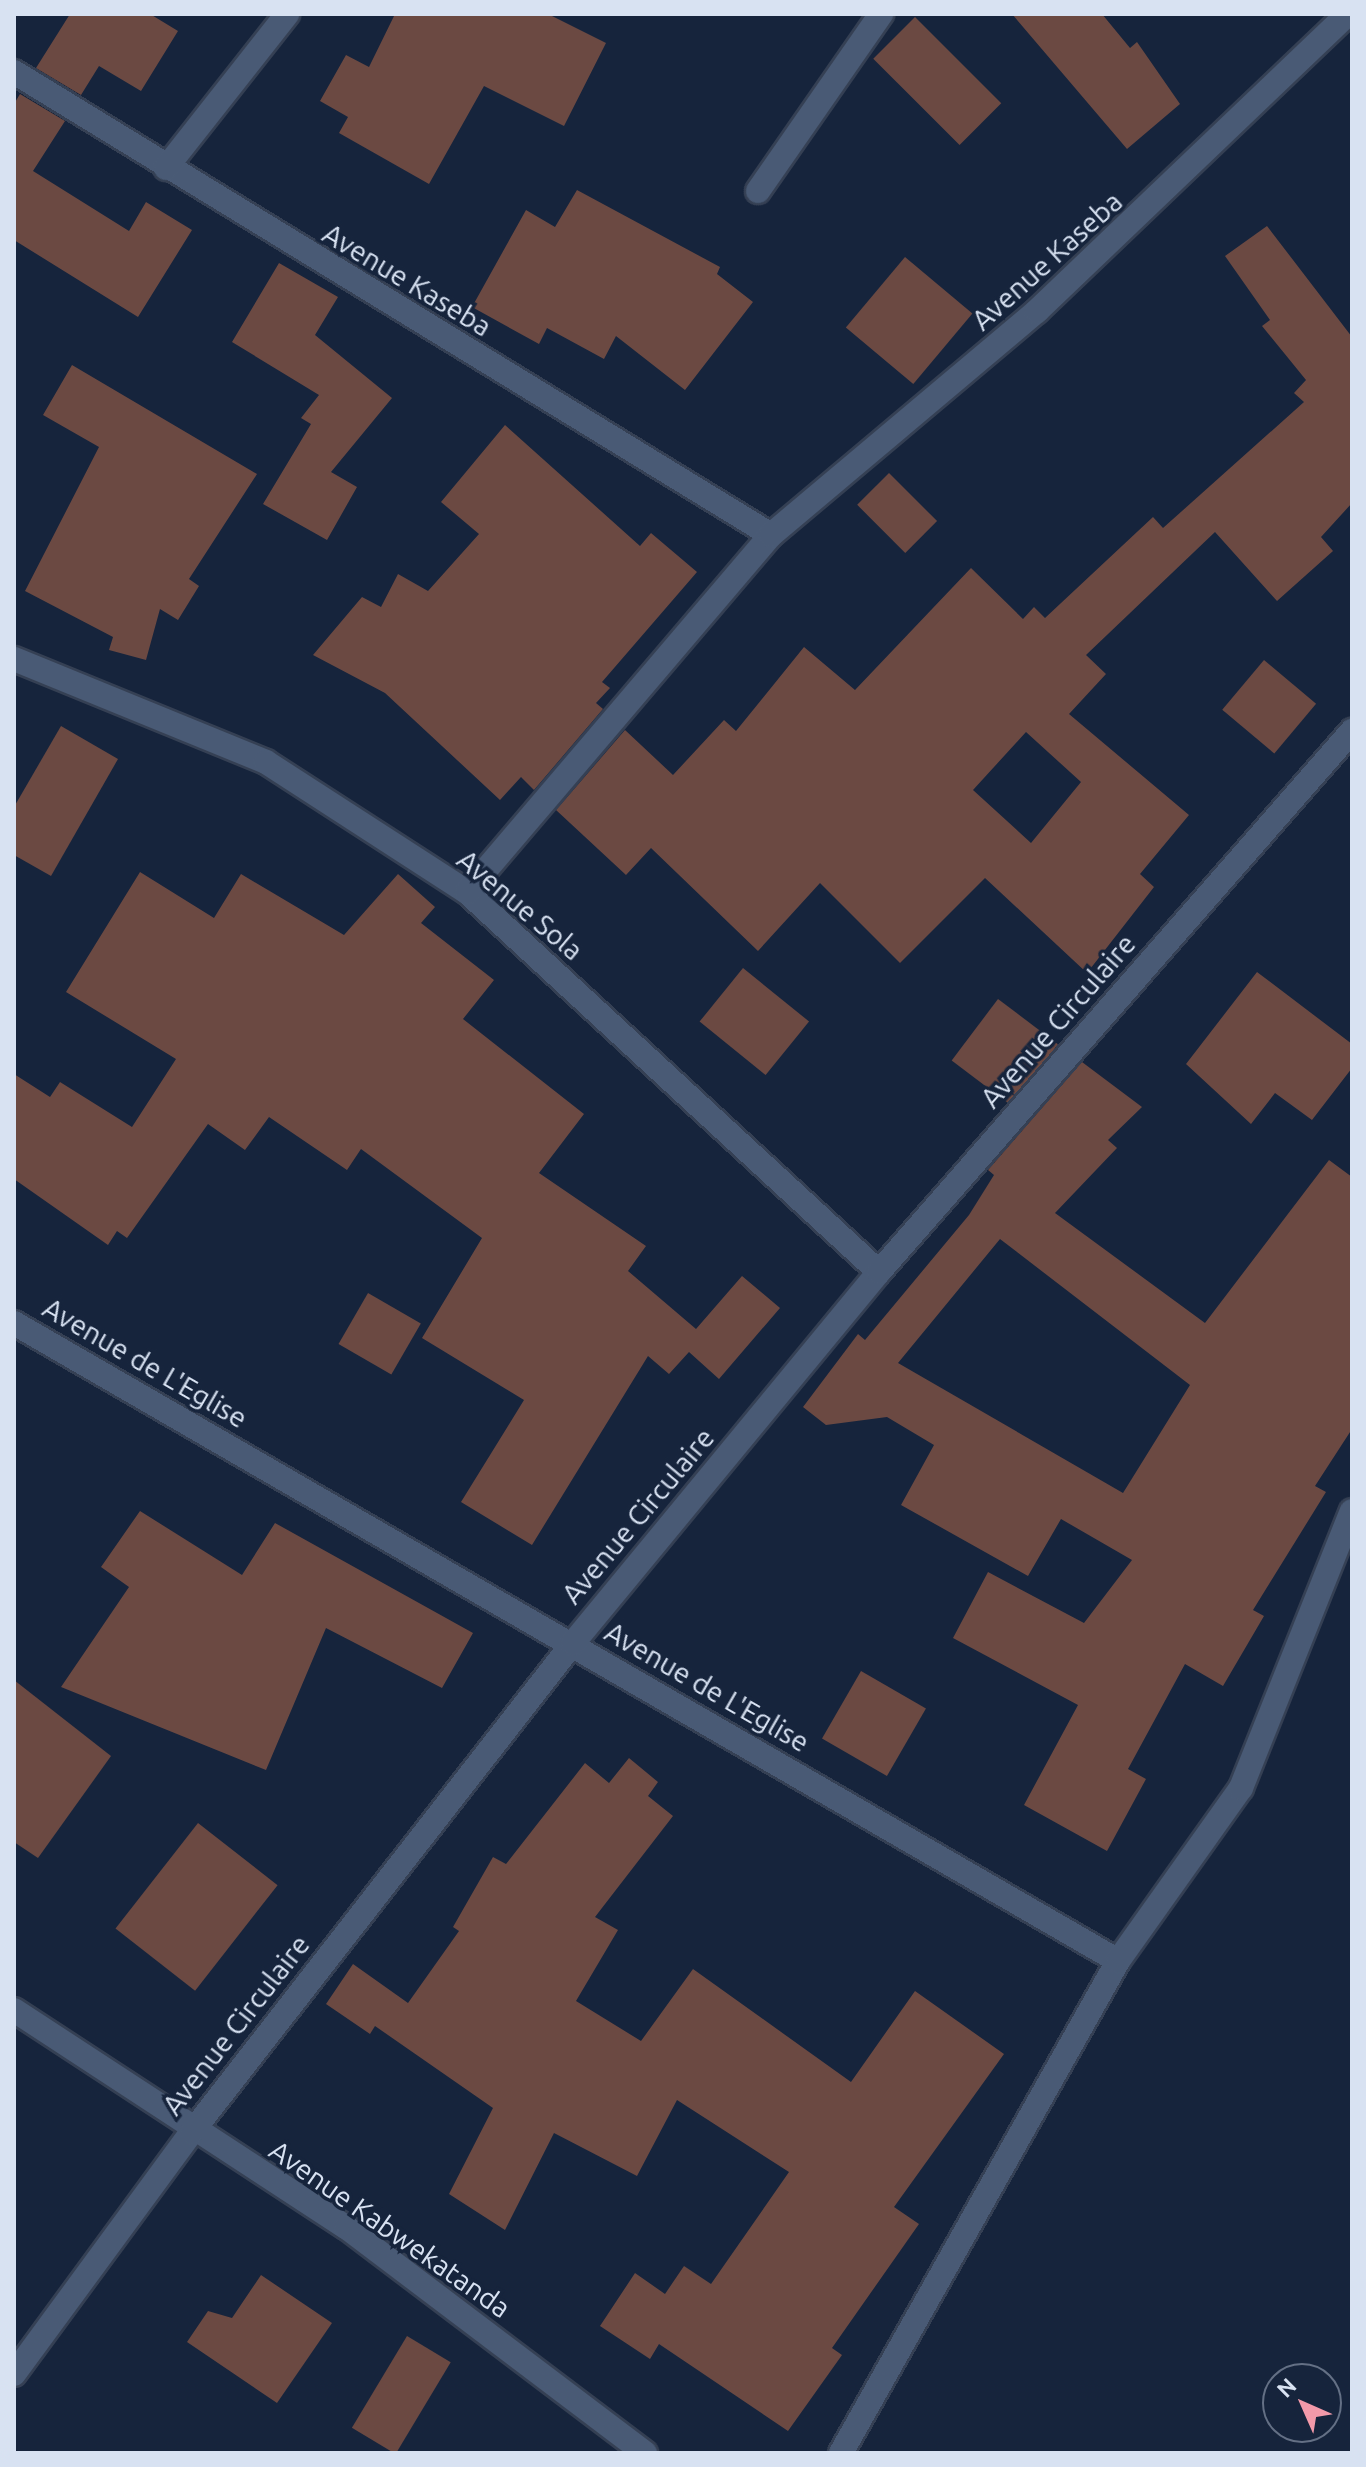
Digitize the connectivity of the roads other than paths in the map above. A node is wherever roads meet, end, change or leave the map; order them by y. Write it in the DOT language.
graph roads {
  1 [pos="287,14"];
  2 [pos="881,14"];
  3 [pos="1348,14"];
  4 [pos="14,72"];
  5 [pos="166,168"];
  6 [pos="758,191"];
  7 [pos="771,535"];
  8 [pos="14,659"];
  9 [pos="1352,731"];
  10 [pos="467,892"];
  11 [pos="879,1272"];
  12 [pos="14,1323"];
  13 [pos="1352,1511"];
  14 [pos="573,1643"];
  15 [pos="1118,1961"];
  16 [pos="14,2010"];
  17 [pos="192,2132"];
  18 [pos="14,2374"];
  19 [pos="645,2453"];
  20 [pos="841,2453"];
  1 -- 5 [label="street"];
  2 -- 6 [label="street"];
  3 -- 7 [label="street, Avenue Kaseba"];
  4 -- 5 [label="street, Avenue Kaseba"];
  5 -- 7 [label="street, Avenue Kaseba"];
  7 -- 10 [label="street, Avenue Kaseba"];
  8 -- 10 [label="street, Avenue Sola"];
  9 -- 11 [label="street, Avenue Circulaire"];
  10 -- 11 [label="street, Avenue Sola"];
  11 -- 14 [label="street, Avenue Circulaire"];
  12 -- 14 [label="street, Avenue de L'Eglise"];
  13 -- 15 [label="street"];
  14 -- 15 [label="street, Avenue de L'Eglise"];
  14 -- 17 [label="street, Avenue Circulaire"];
  15 -- 20 [label="street"];
  16 -- 17 [label="street, Avenue Kabwekatanda"];
  17 -- 18 [label="street, Avenue Circulaire"];
  17 -- 19 [label="street, Avenue Kabwekatanda"];
}
